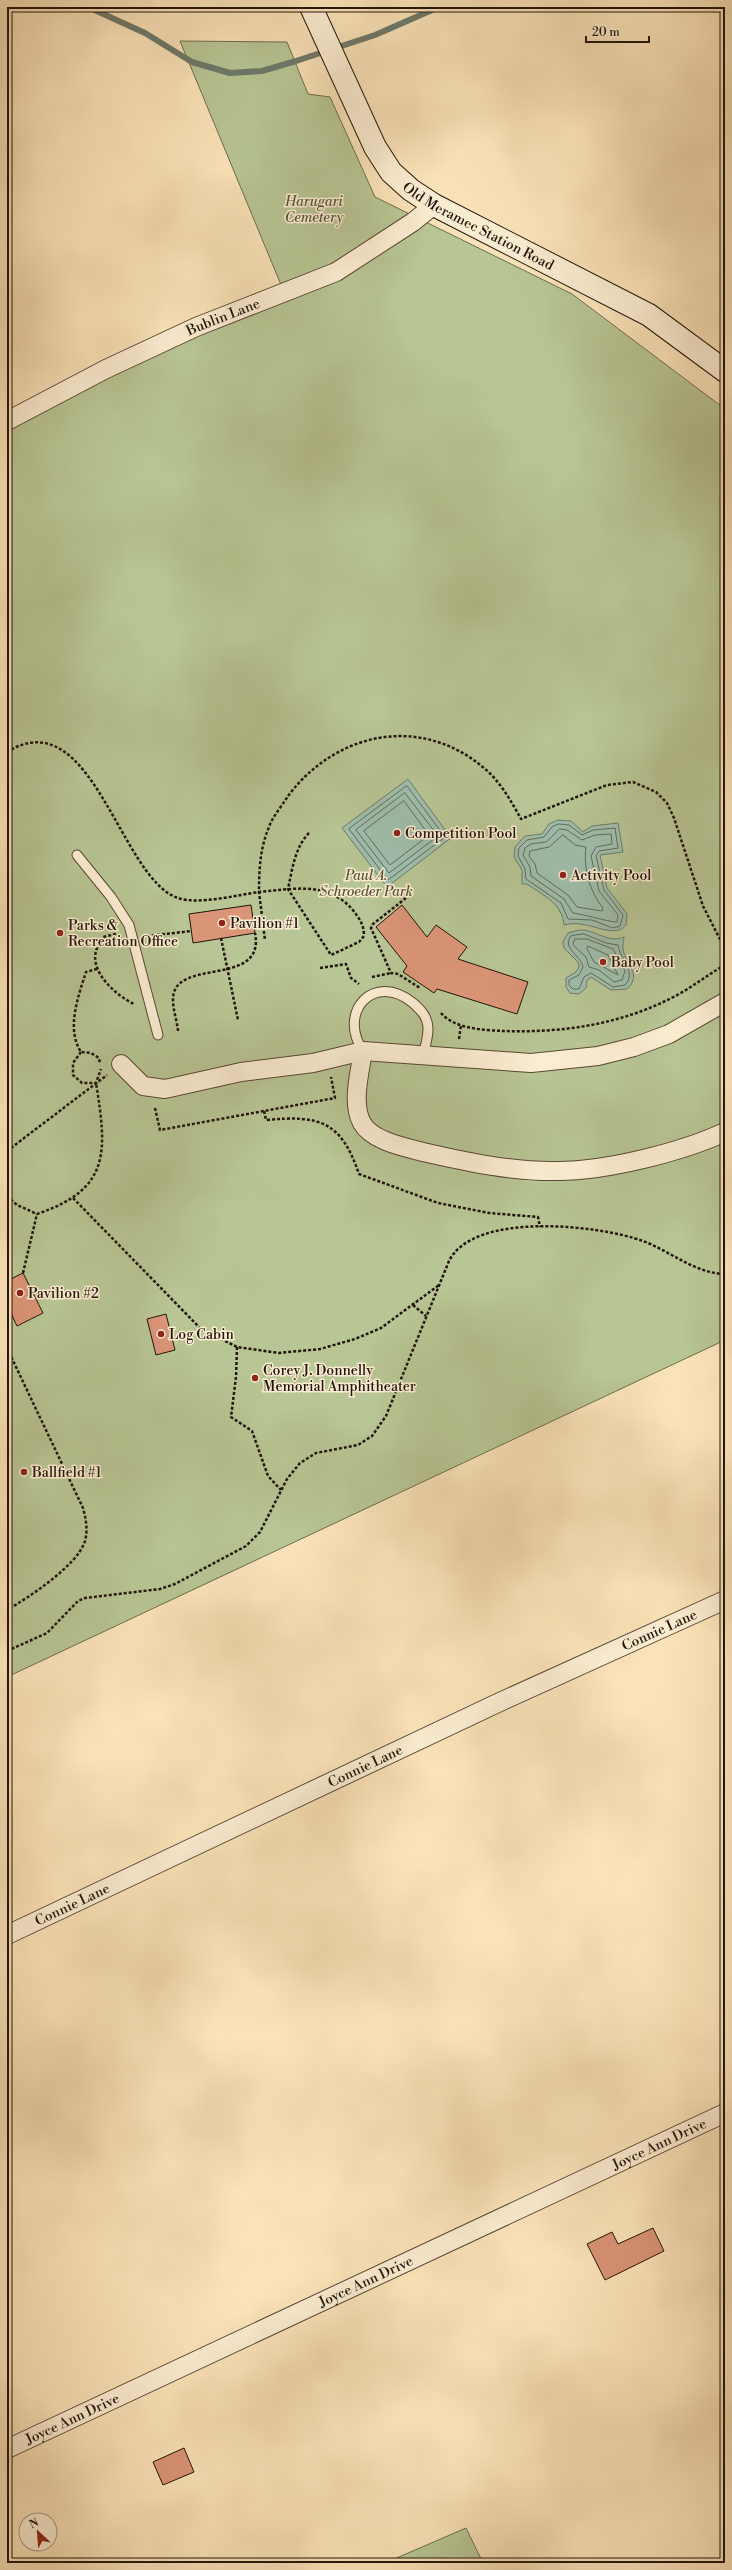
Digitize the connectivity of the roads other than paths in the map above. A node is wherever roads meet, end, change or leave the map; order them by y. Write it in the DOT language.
graph roads {
  1 [pos="314,15"];
  2 [pos="434,205"];
  3 [pos="725,371"];
  4 [pos="7,421"];
  5 [pos="77,855"];
  6 [pos="725,1002"];
  7 [pos="158,1035"];
  8 [pos="363,1051"];
  9 [pos="423,1056"];
  10 [pos="121,1064"];
  11 [pos="725,1132"];
  12 [pos="725,1600"];
  13 [pos="7,1935"];
  14 [pos="725,2113"];
  15 [pos="7,2449"];
  1 -- 2 [label="street, Old Meramec Station Road"];
  2 -- 3 [label="street, Old Meramec Station Road"];
  2 -- 4 [label="street, Bublin Lane"];
  5 -- 7 [label="lane"];
  6 -- 9 [label="street"];
  8 -- 9 [label="street"];
  8 -- 9 [label="lane"];
  8 -- 10 [label="street"];
  8 -- 11 [label="street"];
  12 -- 13 [label="street, Connie Lane"];
  14 -- 15 [label="street, Joyce Ann Drive"];
}
